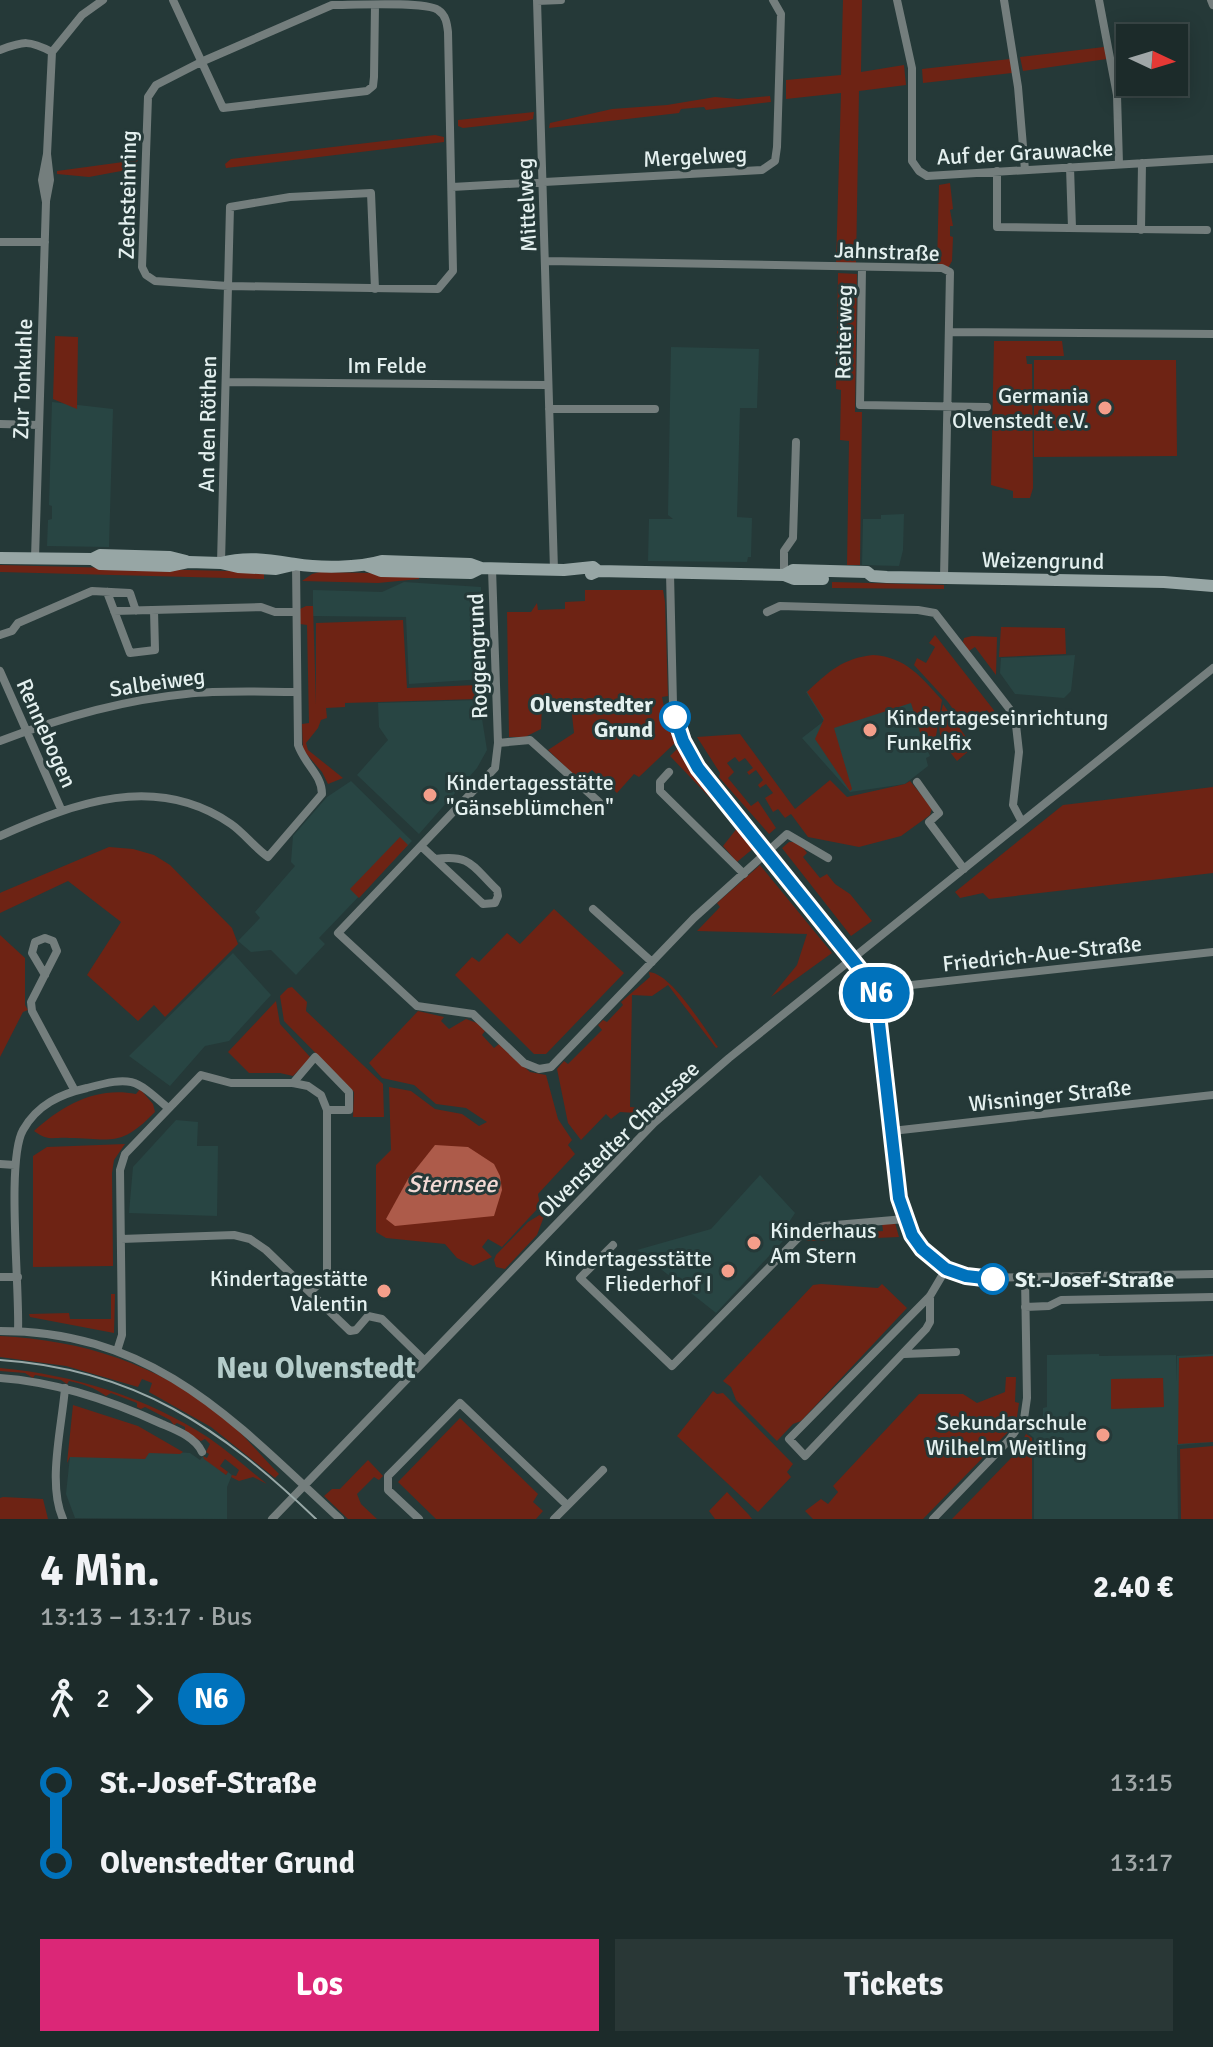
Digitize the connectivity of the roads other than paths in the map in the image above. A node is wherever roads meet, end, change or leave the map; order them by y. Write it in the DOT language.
graph roads {
  1 [pos="103,0"];
  2 [pos="173,0"];
  3 [pos="537,0"];
  4 [pos="561,0"];
  5 [pos="773,0"];
  6 [pos="897,0"];
  7 [pos="1004,0"];
  8 [pos="1099,0"];
  9 [pos="375,5"];
  10 [pos="0,50"];
  11 [pos="52,52"];
  12 [pos="201,62"];
  13 [pos="1213,159"];
  14 [pos="1142,163"];
  15 [pos="1119,164"];
  16 [pos="1070,167"];
  17 [pos="1025,170"];
  18 [pos="997,171"];
  19 [pos="542,181"];
  20 [pos="452,187"];
  21 [pos="1072,228"];
  22 [pos="1141,230"];
  23 [pos="1207,230"];
  24 [pos="0,242"];
  25 [pos="45,242"];
  26 [pos="547,261"];
  27 [pos="862,268"];
  28 [pos="228,286"];
  29 [pos="375,289"];
  30 [pos="950,332"];
  31 [pos="1213,334"];
  32 [pos="226,382"];
  33 [pos="548,385"];
  34 [pos="948,406"];
  35 [pos="987,407"];
  36 [pos="549,409"];
  37 [pos="655,409"];
  38 [pos="0,424"];
  39 [pos="39,425"];
  40 [pos="796,442"];
  41 [pos="0,558"];
  42 [pos="35,558"];
  43 [pos="221,563"];
  44 [pos="296,564"];
  45 [pos="487,569"];
  46 [pos="559,570"];
  47 [pos="670,573"];
  48 [pos="784,575"];
  49 [pos="944,578"];
  50 [pos="1213,586"];
  51 [pos="107,592"];
  52 [pos="154,610"];
  53 [pos="114,611"];
  54 [pos="136,611"];
  55 [pos="295,612"];
  56 [pos="767,612"];
  57 [pos="0,635"];
  58 [pos="1213,668"];
  59 [pos="0,671"];
  60 [pos="297,692"];
  61 [pos="26,731"];
  62 [pos="0,741"];
  63 [pos="498,743"];
  64 [pos="669,772"];
  65 [pos="917,782"];
  66 [pos="599,802"];
  67 [pos="61,809"];
  68 [pos="1022,822"];
  69 [pos="0,836"];
  70 [pos="421,846"];
  71 [pos="767,854"];
  72 [pos="828,858"];
  73 [pos="435,859"];
  74 [pos="964,869"];
  75 [pos="744,874"];
  76 [pos="593,909"];
  77 [pos="1213,952"];
  78 [pos="853,960"];
  79 [pos="652,962"];
  80 [pos="45,975"];
  81 [pos="875,989"];
  82 [pos="293,1083"];
  83 [pos="75,1091"];
  84 [pos="1213,1095"];
  85 [pos="168,1108"];
  86 [pos="327,1110"];
  87 [pos="892,1131"];
  88 [pos="0,1164"];
  89 [pos="15,1165"];
  90 [pos="905,1219"];
  91 [pos="121,1239"];
  92 [pos="613,1245"];
  93 [pos="946,1269"];
  94 [pos="1213,1274"];
  95 [pos="0,1277"];
  96 [pos="18,1277"];
  97 [pos="1025,1278"];
  98 [pos="310,1292"];
  99 [pos="930,1296"];
  100 [pos="1213,1297"];
  101 [pos="1025,1307"];
  102 [pos="0,1331"];
  103 [pos="18,1331"];
  104 [pos="117,1351"];
  105 [pos="956,1352"];
  106 [pos="904,1354"];
  107 [pos="424,1360"];
  108 [pos="0,1378"];
  109 [pos="65,1388"];
  110 [pos="202,1452"];
  111 [pos="603,1470"];
  112 [pos="305,1486"];
  113 [pos="567,1505"];
  114 [pos="63,1519"];
  115 [pos="272,1519"];
  116 [pos="340,1519"];
  117 [pos="419,1519"];
  118 [pos="554,1519"];
  119 [pos="933,1519"];
  1 -- 11 [label="street"];
  2 -- 12 [label="street"];
  3 -- 4 [label="street"];
  3 -- 19 [label="street, Mittelweg"];
  5 -- 19 [label="street, Mergelweg"];
  6 -- 18 [label="street, Auf der Grauwacke"];
  7 -- 17 [label="street"];
  8 -- 15 [label="street"];
  9 -- 12 [label="street, Zechsteinring"];
  9 -- 12 [label="street"];
  9 -- 20 [label="street, Zechsteinring"];
  10 -- 11 [label="street"];
  11 -- 25 [label="street, Zur Tonkuhle"];
  12 -- 28 [label="street, Zechsteinring"];
  13 -- 14 [label="street, Auf der Grauwacke"];
  14 -- 15 [label="street, Auf der Grauwacke"];
  14 -- 22 [label="street"];
  15 -- 16 [label="street, Auf der Grauwacke"];
  16 -- 17 [label="street, Auf der Grauwacke"];
  16 -- 21 [label="street"];
  17 -- 18 [label="street, Auf der Grauwacke"];
  18 -- 21 [label="street"];
  19 -- 20 [label="street, Mergelweg"];
  19 -- 26 [label="street, Mittelweg"];
  20 -- 29 [label="street, Zechsteinring"];
  21 -- 22 [label="street"];
  22 -- 23 [label="street"];
  24 -- 25 [label="street"];
  25 -- 39 [label="street, Zur Tonkuhle"];
  26 -- 27 [label="street, Jahnstraße"];
  26 -- 33 [label="street, Mittelweg"];
  27 -- 30 [label="street, Jahnstraße"];
  27 -- 34 [label="street, Reiterweg"];
  28 -- 29 [label="street, Zechsteinring"];
  28 -- 29 [label="street, An den Röthen"];
  28 -- 32 [label="street, An den Röthen"];
  30 -- 31 [label="street"];
  30 -- 34 [label="street"];
  32 -- 33 [label="street, Im Felde"];
  32 -- 43 [label="street, An den Röthen"];
  33 -- 36 [label="street, Mittelweg"];
  34 -- 35 [label="street, Reiterweg"];
  34 -- 49 [label="street"];
  36 -- 37 [label="street"];
  36 -- 46 [label="street, Mittelweg"];
  38 -- 39 [label="street"];
  39 -- 42 [label="street, Zur Tonkuhle"];
  40 -- 48 [label="street"];
  41 -- 42 [label="main road, Weizengrund"];
  42 -- 43 [label="main road, Weizengrund"];
  43 -- 44 [label="main road, Weizengrund"];
  44 -- 45 [label="main road, Weizengrund"];
  44 -- 55 [label="street"];
  45 -- 46 [label="main road, Weizengrund"];
  45 -- 63 [label="street, Roggengrund"];
  46 -- 47 [label="main road, Weizengrund"];
  47 -- 48 [label="main road, Weizengrund"];
  47 -- 71 [label="street"];
  48 -- 49 [label="main road, Weizengrund"];
  49 -- 50 [label="main road, Weizengrund"];
  51 -- 53 [label="street"];
  51 -- 54 [label="street"];
  51 -- 57 [label="street"];
  52 -- 53 [label="street"];
  52 -- 54 [label="street"];
  52 -- 55 [label="street"];
  53 -- 54 [label="street"];
  55 -- 60 [label="street"];
  56 -- 68 [label="street"];
  58 -- 68 [label="street, Olvenstedter Chaussee"];
  59 -- 61 [label="street, Rennebogen"];
  60 -- 61 [label="street, Salbeiweg"];
  60 -- 67 [label="street"];
  61 -- 62 [label="street, Salbeiweg"];
  61 -- 67 [label="street, Rennebogen"];
  63 -- 66 [label="street, Roggengrund"];
  63 -- 70 [label="street, Roggengrund"];
  64 -- 75 [label="street"];
  65 -- 74 [label="street"];
  67 -- 69 [label="street"];
  68 -- 74 [label="street, Olvenstedter Chaussee"];
  70 -- 73 [label="street"];
  70 -- 79 [label="street, Roggengrund"];
  71 -- 72 [label="street"];
  71 -- 75 [label="street"];
  71 -- 78 [label="street"];
  73 -- 73 [label="street"];
  74 -- 78 [label="street, Olvenstedter Chaussee"];
  75 -- 79 [label="street"];
  76 -- 79 [label="street"];
  77 -- 81 [label="street, Friedrich-Aue-Straße"];
  78 -- 81 [label="street"];
  78 -- 107 [label="street, Olvenstedter Chaussee"];
  80 -- 83 [label="street"];
  81 -- 87 [label="street"];
  82 -- 85 [label="street"];
  82 -- 86 [label="street"];
  82 -- 86 [label="street"];
  83 -- 85 [label="street"];
  83 -- 89 [label="street"];
  84 -- 87 [label="street, Wisninger Straße"];
  85 -- 91 [label="street"];
  86 -- 98 [label="street"];
  87 -- 90 [label="street"];
  88 -- 89 [label="street"];
  89 -- 96 [label="street"];
  90 -- 92 [label="street"];
  90 -- 93 [label="street"];
  91 -- 98 [label="street"];
  91 -- 104 [label="street"];
  93 -- 97 [label="street"];
  93 -- 99 [label="street"];
  94 -- 97 [label="street"];
  95 -- 96 [label="street"];
  96 -- 103 [label="street"];
  97 -- 101 [label="street"];
  98 -- 107 [label="street"];
  99 -- 106 [label="street"];
  99 -- 106 [label="street"];
  100 -- 101 [label="street"];
  101 -- 119 [label="street"];
  102 -- 103 [label="street"];
  103 -- 104 [label="street"];
  104 -- 112 [label="street"];
  105 -- 106 [label="street"];
  107 -- 112 [label="street, Olvenstedter Chaussee"];
  108 -- 109 [label="street"];
  109 -- 110 [label="street"];
  109 -- 114 [label="street"];
  111 -- 113 [label="street"];
  112 -- 115 [label="street, Olvenstedter Chaussee"];
  112 -- 116 [label="street"];
  113 -- 117 [label="street"];
  113 -- 118 [label="street"];
}
